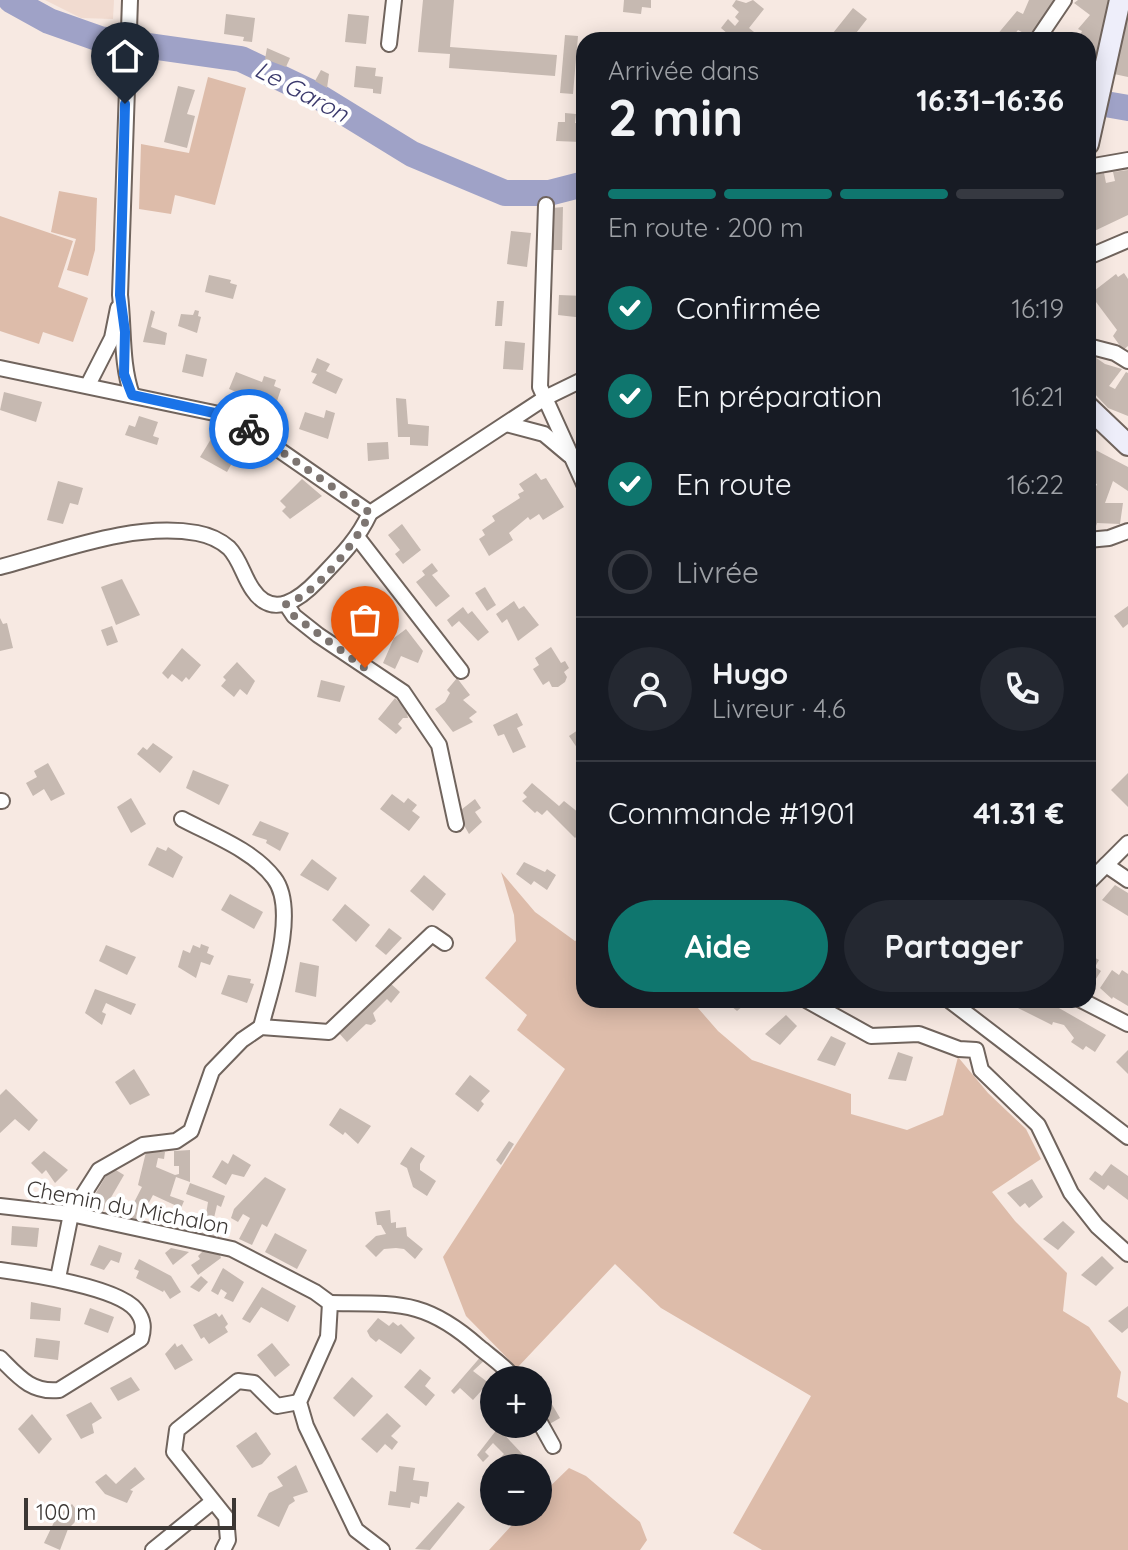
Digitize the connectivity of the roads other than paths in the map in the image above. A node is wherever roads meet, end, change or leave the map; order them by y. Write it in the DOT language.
graph roads {
  1 [pos="394,0"];
  2 [pos="1064,0"];
  3 [pos="1120,0"];
  4 [pos="130,7"];
  5 [pos="1042,32"];
  6 [pos="389,44"];
  7 [pos="1096,104"];
  8 [pos="1128,160"];
  9 [pos="1096,166"];
  10 [pos="546,205"];
  11 [pos="1128,240"];
  12 [pos="1096,254"];
  13 [pos="120,295"];
  14 [pos="1096,348"];
  15 [pos="1128,361"];
  16 [pos="0,368"];
  17 [pos="576,383"];
  18 [pos="88,385"];
  19 [pos="132,395"];
  20 [pos="545,398"];
  21 [pos="1096,415"];
  22 [pos="506,424"];
  23 [pos="544,434"];
  24 [pos="1128,445"];
  25 [pos="570,456"];
  26 [pos="576,468"];
  27 [pos="370,513"];
  28 [pos="1128,531"];
  29 [pos="358,538"];
  30 [pos="1096,539"];
  31 [pos="0,567"];
  32 [pos="286,604"];
  33 [pos="461,671"];
  34 [pos="182,819"];
  35 [pos="456,824"];
  36 [pos="1128,843"];
  37 [pos="1106,865"];
  38 [pos="1096,875"];
  39 [pos="1128,880"];
  40 [pos="445,943"];
  41 [pos="820,1008"];
  42 [pos="959,1008"];
  43 [pos="1096,1008"];
  44 [pos="1128,1024"];
  45 [pos="261,1027"];
  46 [pos="991,1034"];
  47 [pos="976,1050"];
  48 [pos="1128,1137"];
  49 [pos="0,1206"];
  50 [pos="71,1214"];
  51 [pos="1128,1254"];
  52 [pos="0,1270"];
  53 [pos="58,1278"];
  54 [pos="330,1303"];
  55 [pos="0,1358"];
  56 [pos="500,1366"];
  57 [pos="299,1402"];
  58 [pos="549,1438"];
  59 [pos="553,1446"];
  60 [pos="212,1502"];
  61 [pos="153,1550"];
  62 [pos="223,1550"];
  63 [pos="382,1550"];
  1 -- 6 [label="street"];
  2 -- 5 [label="street"];
  3 -- 7 [label="street"];
  4 -- 13 [label="street"];
  8 -- 9 [label="street"];
  10 -- 20 [label="street"];
  11 -- 12 [label="street"];
  13 -- 18 [label="street"];
  13 -- 19 [label="street"];
  14 -- 15 [label="street"];
  16 -- 18 [label="street"];
  17 -- 20 [label="street"];
  18 -- 19 [label="street"];
  19 -- 27 [label="street"];
  20 -- 22 [label="street"];
  20 -- 23 [label="street"];
  20 -- 25 [label="street"];
  21 -- 24 [label="street"];
  22 -- 23 [label="street"];
  22 -- 27 [label="street"];
  23 -- 25 [label="street"];
  25 -- 26 [label="street"];
  27 -- 29 [label="street"];
  28 -- 30 [label="street"];
  29 -- 32 [label="street"];
  29 -- 33 [label="street"];
  31 -- 32 [label="street"];
  32 -- 35 [label="street"];
  34 -- 45 [label="street"];
  36 -- 37 [label="street"];
  37 -- 38 [label="street"];
  37 -- 39 [label="street"];
  40 -- 45 [label="street"];
  41 -- 47 [label="street"];
  42 -- 46 [label="street"];
  43 -- 44 [label="street"];
  45 -- 50 [label="street"];
  46 -- 47 [label="street"];
  46 -- 48 [label="street"];
  47 -- 51 [label="street"];
  49 -- 50 [label="street, Chemin du Michalon"];
  50 -- 53 [label="street"];
  50 -- 54 [label="street, Chemin du Michalon"];
  52 -- 53 [label="street"];
  53 -- 55 [label="street"];
  54 -- 56 [label="street"];
  54 -- 57 [label="street"];
  57 -- 60 [label="street"];
  57 -- 63 [label="street"];
  58 -- 59 [label="street"];
  60 -- 61 [label="street"];
  60 -- 62 [label="street"];
}
